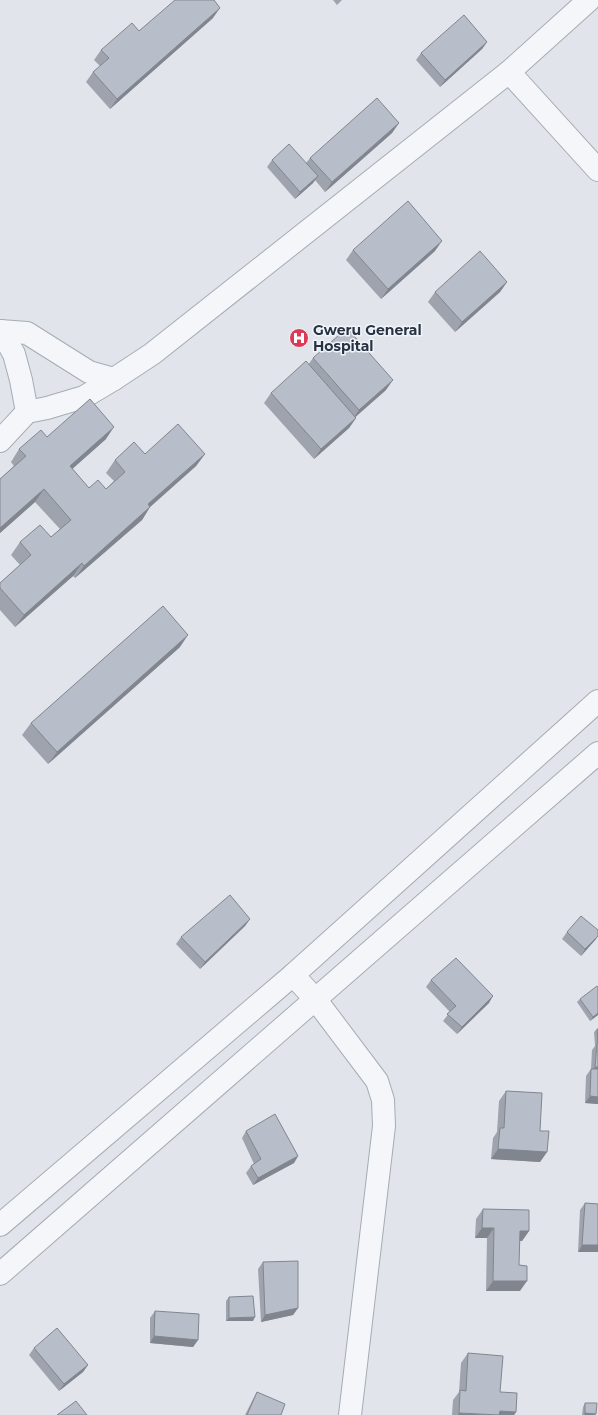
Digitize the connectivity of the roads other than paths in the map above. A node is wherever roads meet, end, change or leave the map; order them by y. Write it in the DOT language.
graph roads {
  1 [pos="588,0"];
  2 [pos="508,72"];
  3 [pos="598,170"];
  4 [pos="1,331"];
  5 [pos="114,379"];
  6 [pos="27,412"];
  7 [pos="0,441"];
  8 [pos="598,701"];
  9 [pos="598,753"];
  10 [pos="293,975"];
  11 [pos="316,1000"];
  12 [pos="0,1225"];
  13 [pos="0,1274"];
  14 [pos="350,1415"];
  1 -- 2 [label="street"];
  2 -- 3 [label="street"];
  2 -- 5 [label="street"];
  4 -- 5 [label="street"];
  4 -- 6 [label="street"];
  5 -- 6 [label="street"];
  6 -- 7 [label="street"];
  8 -- 10 [label="street"];
  9 -- 11 [label="street"];
  10 -- 11 [label="street"];
  10 -- 12 [label="street"];
  11 -- 13 [label="street"];
  11 -- 14 [label="street"];
}
